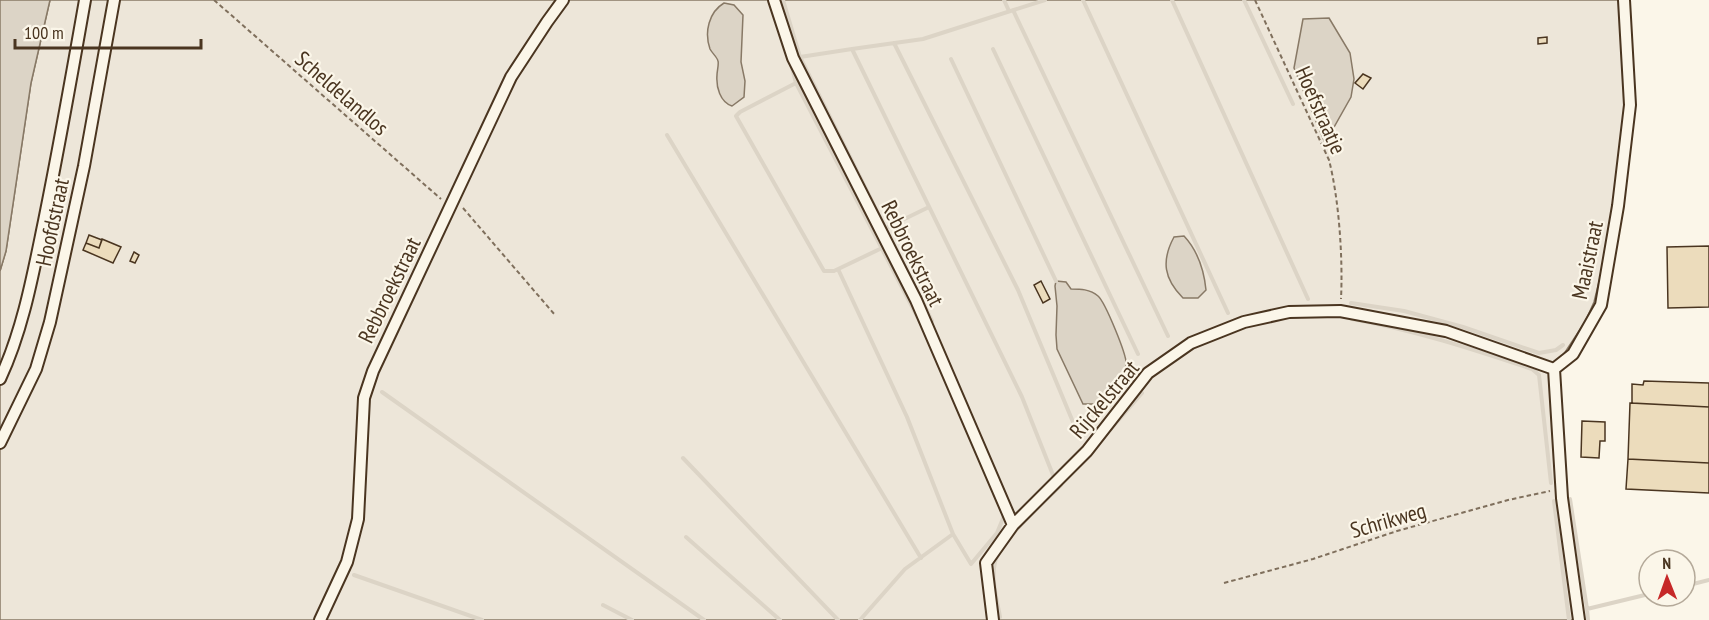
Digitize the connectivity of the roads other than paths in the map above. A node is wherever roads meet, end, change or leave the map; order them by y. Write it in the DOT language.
graph roads {
  1 [pos="85,0"];
  2 [pos="114,0"];
  3 [pos="564,0"];
  4 [pos="774,0"];
  5 [pos="1624,0"];
  6 [pos="1554,369"];
  7 [pos="0,380"];
  8 [pos="0,443"];
  9 [pos="1013,525"];
  10 [pos="320,620"];
  11 [pos="993,620"];
  12 [pos="1579,620"];
  1 -- 7 [label="street, Hoofdstraat"];
  2 -- 8 [label="street, Hoofdstraat"];
  3 -- 10 [label="street, Rebbroekstraat"];
  4 -- 9 [label="street, Rebbroekstraat"];
  5 -- 6 [label="street, Maaistraat"];
  6 -- 9 [label="street, Rijckelstraat"];
  6 -- 12 [label="street"];
  9 -- 11 [label="street, Rijckelstraat"];
}
